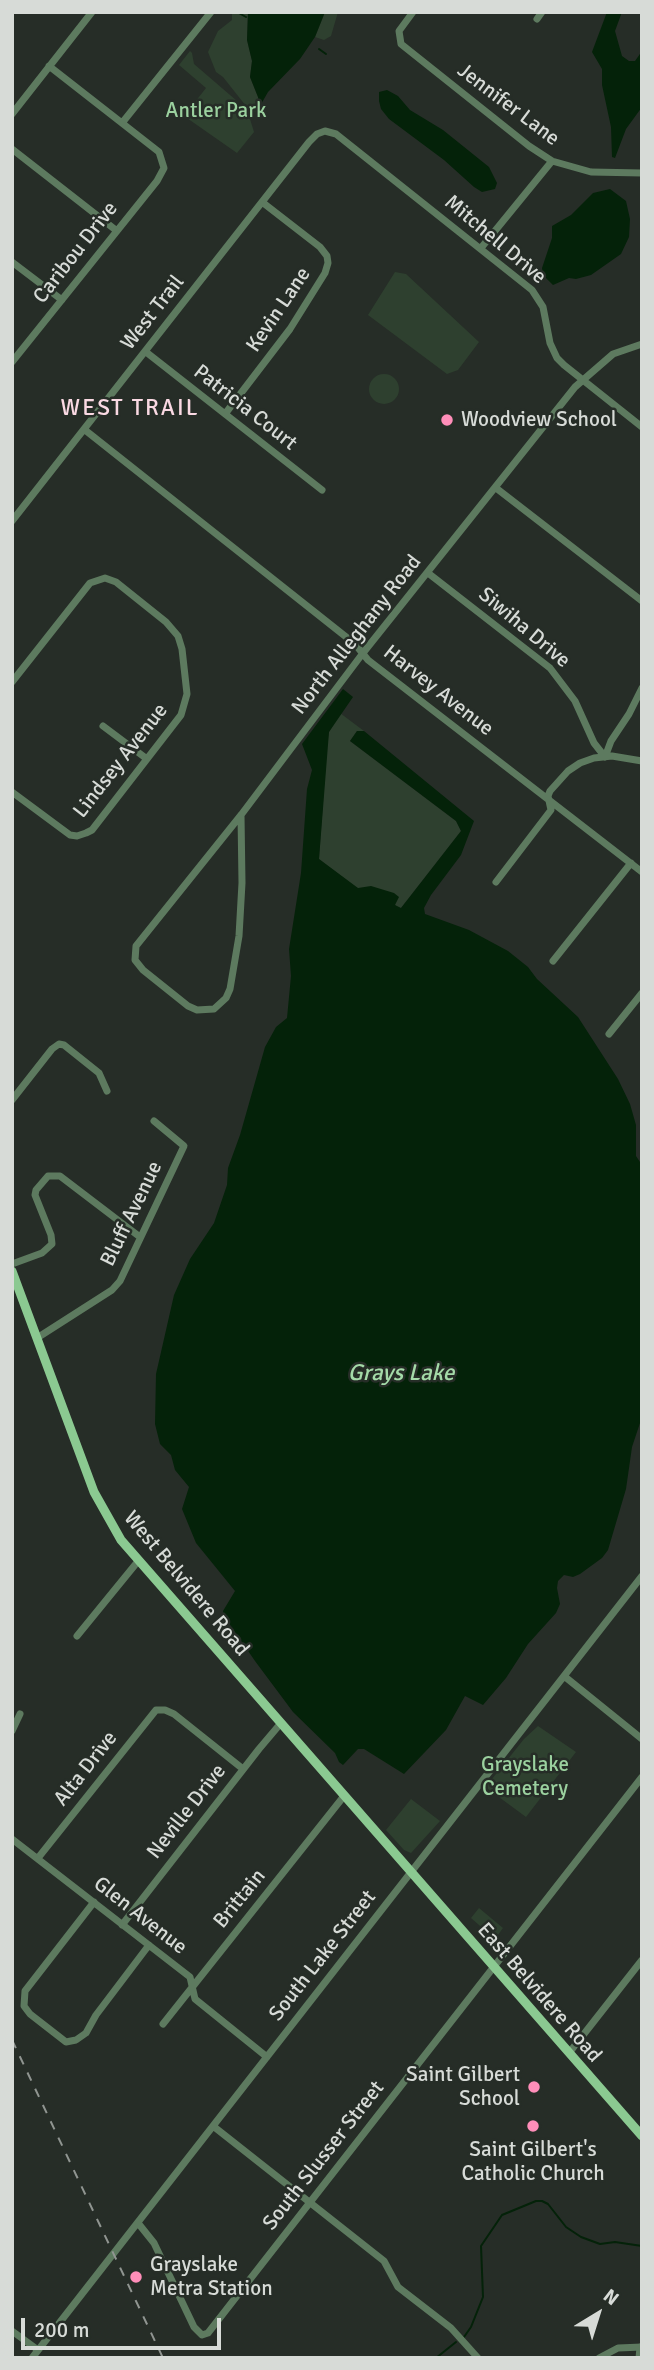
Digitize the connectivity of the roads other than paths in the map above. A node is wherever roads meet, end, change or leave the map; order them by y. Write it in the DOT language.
graph roads {
  1 [pos="92,12"];
  2 [pos="211,12"];
  3 [pos="413,12"];
  4 [pos="49,66"];
  5 [pos="12,114"];
  6 [pos="122,122"];
  7 [pos="325,131"];
  8 [pos="12,149"];
  9 [pos="552,160"];
  10 [pos="642,173"];
  11 [pos="262,202"];
  12 [pos="117,231"];
  13 [pos="481,248"];
  14 [pos="12,261"];
  15 [pos="62,300"];
  16 [pos="642,344"];
  17 [pos="145,352"];
  18 [pos="12,362"];
  19 [pos="582,380"];
  20 [pos="225,414"];
  21 [pos="642,427"];
  22 [pos="85,430"];
  23 [pos="496,488"];
  24 [pos="323,490"];
  25 [pos="12,522"];
  26 [pos="428,573"];
  27 [pos="642,601"];
  28 [pos="363,653"];
  29 [pos="12,682"];
  30 [pos="642,688"];
  31 [pos="103,726"];
  32 [pos="605,757"];
  33 [pos="147,759"];
  34 [pos="642,761"];
  35 [pos="12,792"];
  36 [pos="550,801"];
  37 [pos="241,815"];
  38 [pos="631,863"];
  39 [pos="642,872"];
  40 [pos="496,882"];
  41 [pos="553,961"];
  42 [pos="642,993"];
  43 [pos="609,1034"];
  44 [pos="107,1091"];
  45 [pos="12,1100"];
  46 [pos="154,1121"];
  47 [pos="140,1237"];
  48 [pos="12,1264"];
  49 [pos="12,1271"];
  50 [pos="37,1338"];
  51 [pos="139,1560"];
  52 [pos="642,1577"];
  53 [pos="635,1586"];
  54 [pos="642,1591"];
  55 [pos="77,1636"];
  56 [pos="564,1676"];
  57 [pos="20,1714"];
  58 [pos="281,1723"];
  59 [pos="12,1731"];
  60 [pos="642,1739"];
  61 [pos="243,1769"];
  62 [pos="642,1777"];
  63 [pos="345,1796"];
  64 [pos="12,1839"];
  65 [pos="38,1858"];
  66 [pos="411,1872"];
  67 [pos="94,1902"];
  68 [pos="122,1925"];
  69 [pos="149,1945"];
  70 [pos="642,1960"];
  71 [pos="494,1967"];
  72 [pos="192,1987"];
  73 [pos="163,2024"];
  74 [pos="569,2053"];
  75 [pos="267,2057"];
  76 [pos="213,2126"];
  77 [pos="642,2136"];
  78 [pos="309,2203"];
  79 [pos="138,2223"];
  80 [pos="12,2330"];
  81 [pos="641,2347"];
  82 [pos="38,2350"];
  83 [pos="32,2358"];
  84 [pos="478,2358"];
  85 [pos="600,2358"];
  86 [pos="639,2358"];
  1 -- 4 [label="street"];
  2 -- 6 [label="street"];
  3 -- 9 [label="street, Jennifer Lane"];
  4 -- 5 [label="street"];
  4 -- 6 [label="street"];
  6 -- 12 [label="street, Caribou Drive"];
  7 -- 11 [label="street, West Trail"];
  7 -- 13 [label="street, Mitchell Drive"];
  8 -- 12 [label="street"];
  9 -- 10 [label="street, Jennifer Lane"];
  9 -- 13 [label="street"];
  11 -- 17 [label="street, West Trail"];
  11 -- 20 [label="street, Kevin Lane"];
  12 -- 15 [label="street, Caribou Drive"];
  13 -- 19 [label="street, Mitchell Drive"];
  14 -- 15 [label="street"];
  15 -- 18 [label="street, Caribou Drive"];
  16 -- 19 [label="street, North Alleghany Road"];
  17 -- 20 [label="street, Patricia Court"];
  17 -- 22 [label="street, West Trail"];
  19 -- 21 [label="street, Mitchell Drive"];
  19 -- 23 [label="street, North Alleghany Road"];
  20 -- 24 [label="street, Patricia Court"];
  22 -- 25 [label="street, West Trail"];
  22 -- 28 [label="street, Harvey Avenue"];
  23 -- 26 [label="street, North Alleghany Road"];
  23 -- 27 [label="street"];
  26 -- 28 [label="street, North Alleghany Road"];
  26 -- 32 [label="street, Siwiha Drive"];
  28 -- 36 [label="street, Harvey Avenue"];
  28 -- 37 [label="street, North Alleghany Road"];
  29 -- 33 [label="street, Lindsey Avenue"];
  30 -- 32 [label="street"];
  31 -- 33 [label="street"];
  32 -- 34 [label="street"];
  32 -- 36 [label="street"];
  33 -- 35 [label="street, Lindsey Avenue"];
  36 -- 38 [label="street, Harvey Avenue"];
  36 -- 40 [label="street"];
  37 -- 37 [label="street, North Alleghany Road"];
  38 -- 39 [label="street, Harvey Avenue"];
  38 -- 41 [label="street"];
  42 -- 43 [label="street"];
  44 -- 45 [label="street"];
  46 -- 47 [label="street, Bluff Avenue"];
  47 -- 48 [label="street"];
  47 -- 50 [label="street, Bluff Avenue"];
  49 -- 50 [label="main road, West Belvidere Road"];
  50 -- 51 [label="main road, West Belvidere Road"];
  51 -- 55 [label="street"];
  51 -- 58 [label="main road, West Belvidere Road"];
  52 -- 53 [label="street, South Lake Street"];
  53 -- 54 [label="street"];
  53 -- 56 [label="street, South Lake Street"];
  56 -- 60 [label="street"];
  56 -- 66 [label="street, South Lake Street"];
  57 -- 59 [label="street"];
  58 -- 61 [label="street, Neville Drive"];
  58 -- 63 [label="main road, West Belvidere Road"];
  61 -- 65 [label="street, Alta Drive"];
  61 -- 68 [label="street, Neville Drive"];
  62 -- 71 [label="street, South Slusser Street"];
  63 -- 66 [label="main road, West Belvidere Road"];
  63 -- 72 [label="street, Brittain"];
  64 -- 65 [label="street, Glen Avenue"];
  65 -- 67 [label="street, Glen Avenue"];
  66 -- 71 [label="main road, East Belvidere Road"];
  66 -- 75 [label="street, South Lake Street"];
  67 -- 68 [label="street, Glen Avenue"];
  67 -- 69 [label="street"];
  68 -- 69 [label="street, Glen Avenue"];
  69 -- 72 [label="street, Glen Avenue"];
  70 -- 74 [label="street"];
  71 -- 74 [label="main road, East Belvidere Road"];
  71 -- 78 [label="street, South Slusser Street"];
  72 -- 73 [label="street, Brittain"];
  72 -- 75 [label="street, Glen Avenue"];
  74 -- 77 [label="main road, East Belvidere Road"];
  75 -- 76 [label="street, South Lake Street"];
  76 -- 78 [label="street"];
  76 -- 79 [label="street, South Lake Street"];
  78 -- 79 [label="street, South Slusser Street"];
  78 -- 84 [label="street"];
  79 -- 82 [label="street, South Lake Street"];
  80 -- 82 [label="street"];
  81 -- 85 [label="street"];
  81 -- 86 [label="street"];
  82 -- 83 [label="street, South Lake Street"];
}
